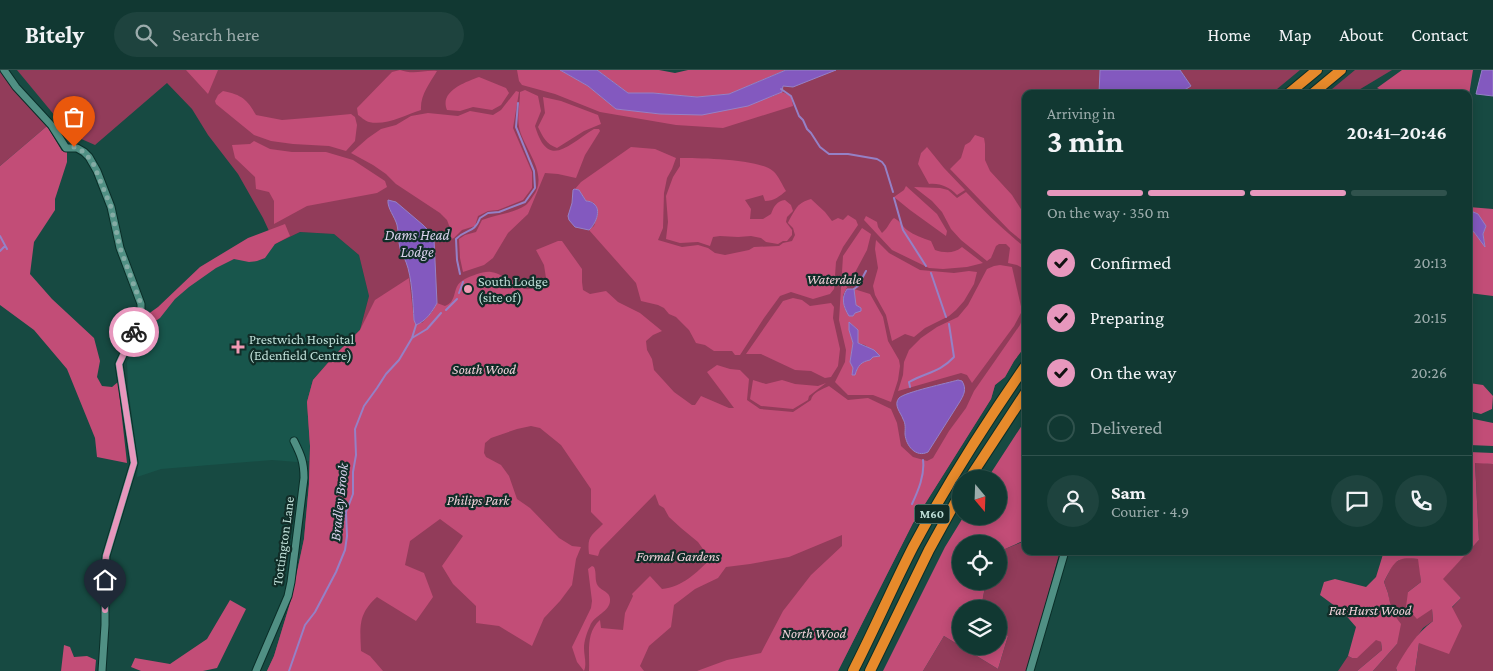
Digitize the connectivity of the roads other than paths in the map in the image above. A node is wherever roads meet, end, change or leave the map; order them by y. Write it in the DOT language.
graph roads {
  1 [pos="4,70"];
  2 [pos="1316,70"];
  3 [pos="1341,70"];
  4 [pos="1293,90"];
  5 [pos="1317,90"];
  6 [pos="1022,371"];
  7 [pos="1022,398"];
  8 [pos="294,441"];
  9 [pos="976,470"];
  10 [pos="952,508"];
  11 [pos="1064,555"];
  12 [pos="102,671"];
  13 [pos="256,671"];
  14 [pos="853,671"];
  15 [pos="870,671"];
  16 [pos="1030,671"];
  1 -- 12 [label="street"];
  2 -- 4 [label="highway"];
  3 -- 5 [label="highway"];
  6 -- 14 [label="highway, M60"];
  7 -- 9 [label="highway"];
  8 -- 13 [label="street, Tottington Lane"];
  10 -- 15 [label="highway, M60"];
  11 -- 16 [label="street"];
}
